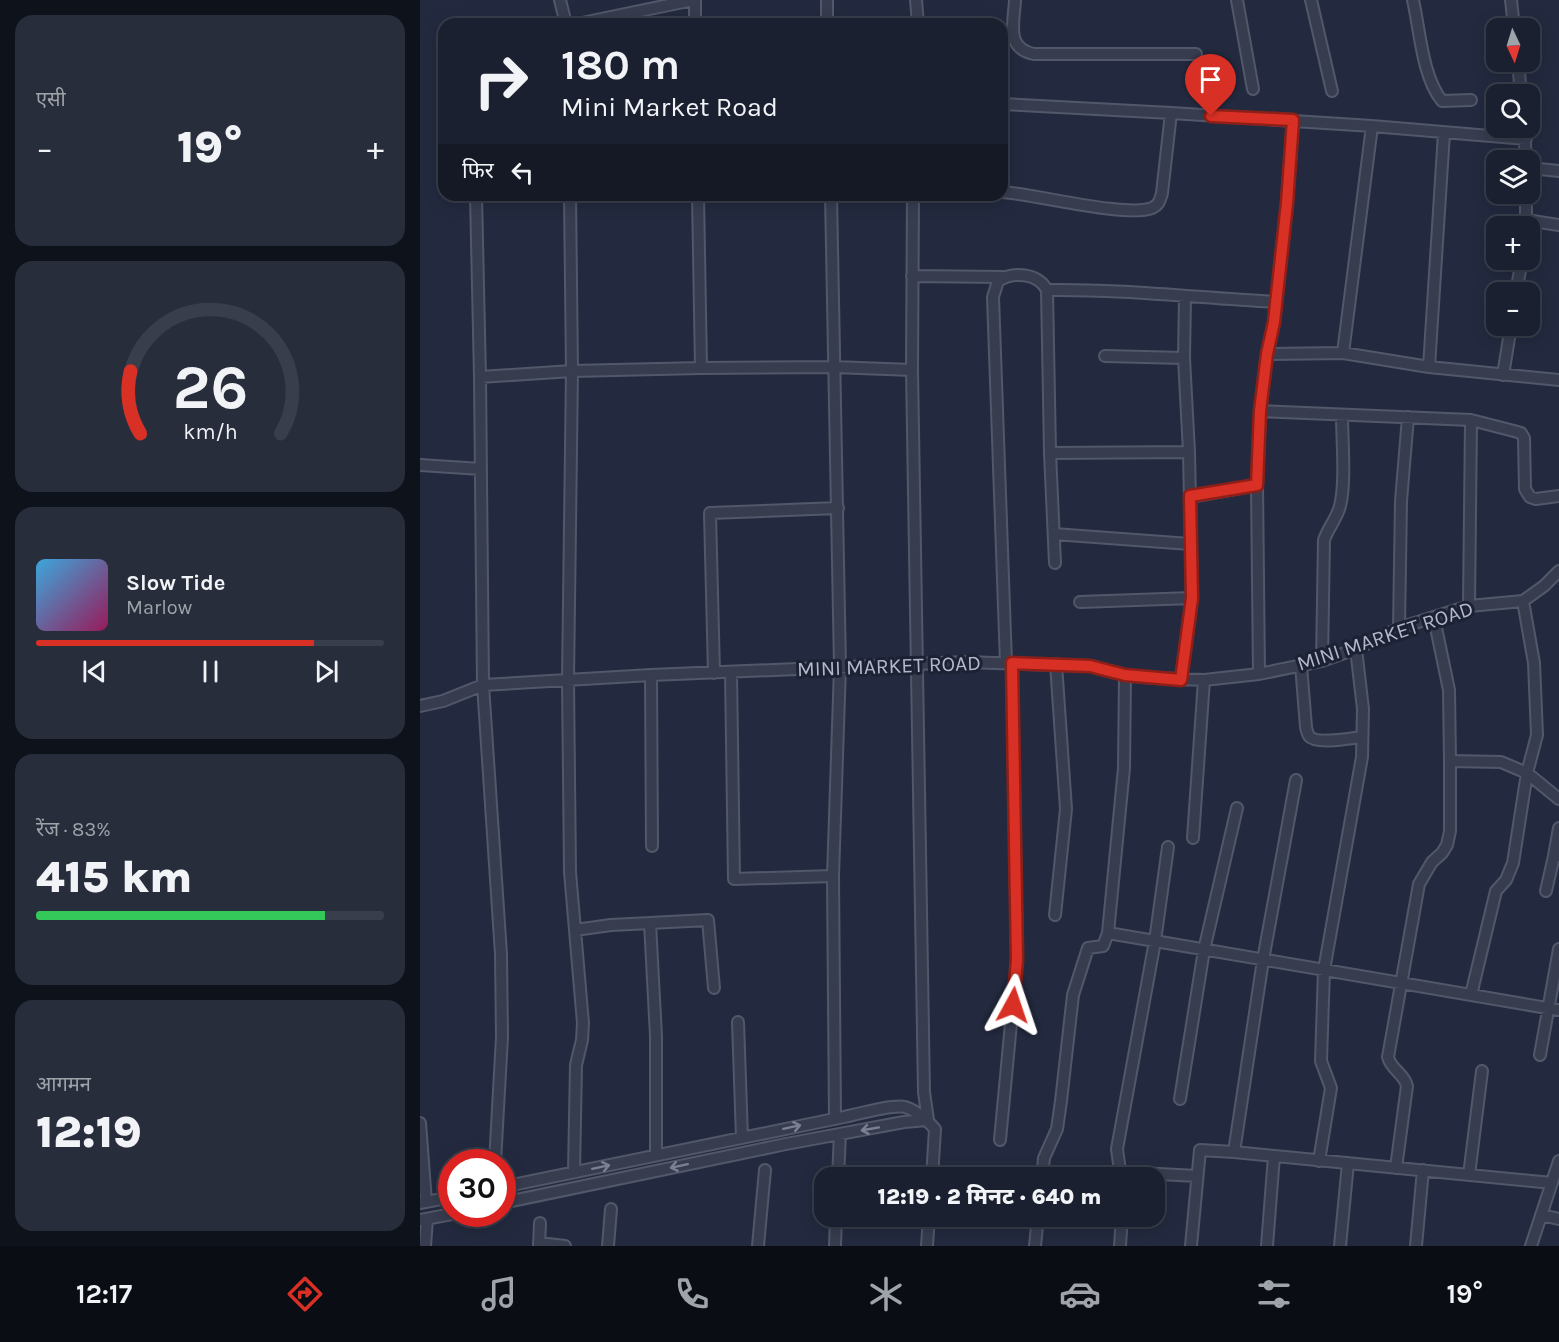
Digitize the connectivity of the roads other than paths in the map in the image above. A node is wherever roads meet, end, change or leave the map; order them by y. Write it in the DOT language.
graph roads {
  1 [pos="560,0"];
  2 [pos="694,0"];
  3 [pos="827,0"];
  4 [pos="916,0"];
  5 [pos="1015,0"];
  6 [pos="1237,0"];
  7 [pos="1311,0"];
  8 [pos="1413,0"];
  9 [pos="1511,0"];
  10 [pos="564,18"];
  11 [pos="606,18"];
  12 [pos="695,18"];
  13 [pos="827,18"];
  14 [pos="918,18"];
  15 [pos="1513,18"];
  16 [pos="1196,54"];
  17 [pos="1253,89"];
  18 [pos="1332,91"];
  19 [pos="1471,100"];
  20 [pos="1008,104"];
  21 [pos="1171,113"];
  22 [pos="1293,120"];
  23 [pos="1372,126"];
  24 [pos="1444,133"];
  25 [pos="1486,133"];
  26 [pos="1540,169"];
  27 [pos="1559,171"];
  28 [pos="1008,193"];
  29 [pos="476,201"];
  30 [pos="570,201"];
  31 [pos="698,201"];
  32 [pos="831,201"];
  33 [pos="913,201"];
  34 [pos="1540,224"];
  35 [pos="1559,225"];
  36 [pos="912,276"];
  37 [pos="1003,278"];
  38 [pos="1047,290"];
  39 [pos="1185,297"];
  40 [pos="1276,302"];
  41 [pos="1509,336"];
  42 [pos="1343,353"];
  43 [pos="1267,354"];
  44 [pos="1105,356"];
  45 [pos="1184,358"];
  46 [pos="1429,367"];
  47 [pos="701,368"];
  48 [pos="834,368"];
  49 [pos="912,370"];
  50 [pos="572,371"];
  51 [pos="1503,375"];
  52 [pos="480,376"];
  53 [pos="1559,380"];
  54 [pos="1260,411"];
  55 [pos="1342,415"];
  56 [pos="1408,417"];
  57 [pos="1471,420"];
  58 [pos="1189,452"];
  59 [pos="1050,453"];
  60 [pos="420,465"];
  61 [pos="481,469"];
  62 [pos="1257,485"];
  63 [pos="1190,496"];
  64 [pos="1559,496"];
  65 [pos="837,508"];
  66 [pos="1054,534"];
  67 [pos="1190,544"];
  68 [pos="1055,563"];
  69 [pos="1559,571"];
  70 [pos="1192,598"];
  71 [pos="1522,601"];
  72 [pos="1080,602"];
  73 [pos="1469,606"];
  74 [pos="1434,618"];
  75 [pos="1399,628"];
  76 [pos="1356,649"];
  77 [pos="1322,661"];
  78 [pos="1009,663"];
  79 [pos="918,664"];
  80 [pos="1056,664"];
  81 [pos="1301,665"];
  82 [pos="840,667"];
  83 [pos="731,672"];
  84 [pos="714,673"];
  85 [pos="1259,674"];
  86 [pos="651,675"];
  87 [pos="1125,675"];
  88 [pos="568,680"];
  89 [pos="1181,680"];
  90 [pos="1204,680"];
  91 [pos="483,685"];
  92 [pos="420,706"];
  93 [pos="1362,737"];
  94 [pos="1450,761"];
  95 [pos="1527,773"];
  96 [pos="1296,780"];
  97 [pos="1559,799"];
  98 [pos="1237,808"];
  99 [pos="1559,828"];
  100 [pos="1193,838"];
  101 [pos="652,846"];
  102 [pos="1168,847"];
  103 [pos="1556,856"];
  104 [pos="833,876"];
  105 [pos="1546,891"];
  106 [pos="1055,915"];
  107 [pos="650,923"];
  108 [pos="575,930"];
  109 [pos="1108,933"];
  110 [pos="1155,941"];
  111 [pos="1559,949"];
  112 [pos="1204,950"];
  113 [pos="1263,960"];
  114 [pos="1324,970"];
  115 [pos="1403,984"];
  116 [pos="714,988"];
  117 [pos="1471,995"];
  118 [pos="1554,1009"];
  119 [pos="738,1022"];
  120 [pos="1540,1055"];
  121 [pos="1482,1071"];
  122 [pos="1180,1100"];
  123 [pos="835,1119"];
  124 [pos="928,1120"];
  125 [pos="420,1123"];
  126 [pos="840,1134"];
  127 [pos="742,1138"];
  128 [pos="1000,1140"];
  129 [pos="496,1149"];
  130 [pos="1234,1152"];
  131 [pos="656,1155"];
  132 [pos="1274,1156"];
  133 [pos="1319,1161"];
  134 [pos="1559,1161"];
  135 [pos="1348,1163"];
  136 [pos="838,1167"];
  137 [pos="933,1167"];
  138 [pos="1043,1167"];
  139 [pos="1119,1167"];
  140 [pos="1396,1168"];
  141 [pos="765,1170"];
  142 [pos="1423,1170"];
  143 [pos="574,1172"];
  144 [pos="1469,1175"];
  145 [pos="1165,1176"];
  146 [pos="1197,1176"];
  147 [pos="1552,1183"];
  148 [pos="516,1184"];
  149 [pos="438,1200"];
  150 [pos="516,1200"];
  151 [pos="423,1203"];
  152 [pos="611,1209"];
  153 [pos="1541,1215"];
  154 [pos="438,1216"];
  155 [pos="423,1219"];
  156 [pos="1559,1219"];
  157 [pos="540,1223"];
  158 [pos="836,1227"];
  159 [pos="928,1227"];
  160 [pos="1037,1227"];
  161 [pos="1121,1227"];
  162 [pos="539,1245"];
  163 [pos="425,1246"];
  164 [pos="565,1246"];
  165 [pos="608,1246"];
  166 [pos="758,1246"];
  167 [pos="835,1246"];
  168 [pos="927,1246"];
  169 [pos="1035,1246"];
  170 [pos="1120,1246"];
  171 [pos="1191,1246"];
  172 [pos="1267,1246"];
  173 [pos="1340,1246"];
  174 [pos="1416,1246"];
  175 [pos="1531,1246"];
  1 -- 10 [label="street"];
  2 -- 11 [label="street"];
  2 -- 12 [label="street"];
  3 -- 13 [label="street"];
  4 -- 14 [label="street"];
  5 -- 16 [label="street"];
  6 -- 17 [label="street"];
  7 -- 18 [label="street"];
  8 -- 19 [label="street"];
  9 -- 15 [label="street"];
  20 -- 21 [label="street"];
  21 -- 22 [label="street"];
  21 -- 28 [label="street"];
  22 -- 23 [label="street"];
  22 -- 40 [label="street"];
  23 -- 24 [label="street"];
  23 -- 42 [label="street"];
  24 -- 25 [label="street"];
  24 -- 46 [label="street"];
  26 -- 27 [label="street"];
  29 -- 52 [label="street"];
  30 -- 50 [label="street"];
  31 -- 47 [label="street"];
  32 -- 48 [label="street"];
  33 -- 36 [label="street"];
  34 -- 35 [label="street"];
  36 -- 37 [label="street"];
  36 -- 49 [label="street"];
  37 -- 38 [label="street"];
  37 -- 78 [label="street"];
  38 -- 39 [label="street"];
  38 -- 59 [label="street"];
  39 -- 40 [label="street"];
  39 -- 45 [label="street"];
  40 -- 43 [label="street"];
  41 -- 51 [label="street"];
  42 -- 43 [label="street"];
  42 -- 46 [label="street"];
  43 -- 54 [label="street"];
  44 -- 45 [label="street"];
  45 -- 58 [label="street"];
  46 -- 51 [label="street"];
  47 -- 48 [label="street"];
  47 -- 50 [label="street"];
  48 -- 49 [label="street"];
  48 -- 65 [label="street"];
  49 -- 79 [label="street"];
  50 -- 52 [label="street"];
  50 -- 88 [label="street"];
  51 -- 53 [label="street"];
  52 -- 61 [label="street"];
  54 -- 55 [label="street"];
  54 -- 62 [label="street"];
  55 -- 56 [label="street"];
  55 -- 77 [label="street"];
  56 -- 57 [label="street"];
  56 -- 75 [label="street"];
  57 -- 64 [label="street"];
  57 -- 73 [label="street"];
  58 -- 59 [label="street"];
  58 -- 63 [label="street"];
  59 -- 66 [label="street"];
  60 -- 61 [label="street"];
  61 -- 91 [label="street"];
  62 -- 63 [label="street"];
  62 -- 85 [label="street"];
  63 -- 67 [label="street"];
  65 -- 82 [label="street"];
  65 -- 84 [label="street"];
  66 -- 67 [label="street"];
  66 -- 68 [label="street"];
  67 -- 70 [label="street"];
  69 -- 71 [label="street"];
  70 -- 72 [label="street"];
  70 -- 89 [label="street"];
  71 -- 73 [label="street, MINI MARKET ROAD"];
  71 -- 95 [label="street"];
  73 -- 74 [label="street, MINI MARKET ROAD"];
  74 -- 75 [label="street, MINI MARKET ROAD"];
  74 -- 94 [label="street"];
  75 -- 76 [label="street, MINI MARKET ROAD"];
  76 -- 77 [label="street, MINI MARKET ROAD"];
  76 -- 93 [label="street"];
  77 -- 81 [label="street, MINI MARKET ROAD"];
  78 -- 79 [label="street, MINI MARKET ROAD"];
  78 -- 80 [label="street, MINI MARKET ROAD"];
  78 -- 128 [label="street"];
  79 -- 82 [label="street, MINI MARKET ROAD"];
  79 -- 124 [label="street"];
  80 -- 87 [label="street, MINI MARKET ROAD"];
  80 -- 106 [label="street"];
  81 -- 85 [label="street, MINI MARKET ROAD"];
  81 -- 93 [label="street"];
  82 -- 83 [label="street, MINI MARKET ROAD"];
  82 -- 104 [label="street"];
  83 -- 84 [label="street, MINI MARKET ROAD"];
  83 -- 104 [label="street"];
  84 -- 86 [label="street, MINI MARKET ROAD"];
  85 -- 90 [label="street, MINI MARKET ROAD"];
  86 -- 88 [label="street, MINI MARKET ROAD"];
  86 -- 101 [label="street"];
  87 -- 89 [label="street, MINI MARKET ROAD"];
  87 -- 109 [label="street"];
  88 -- 91 [label="street, MINI MARKET ROAD"];
  88 -- 108 [label="street"];
  89 -- 90 [label="street, MINI MARKET ROAD"];
  90 -- 100 [label="street"];
  91 -- 92 [label="street, MINI MARKET ROAD"];
  91 -- 129 [label="street"];
  93 -- 114 [label="street"];
  94 -- 95 [label="street"];
  94 -- 115 [label="street"];
  95 -- 97 [label="street"];
  95 -- 117 [label="street"];
  96 -- 113 [label="street"];
  98 -- 112 [label="street"];
  99 -- 103 [label="street"];
  102 -- 110 [label="street"];
  103 -- 105 [label="street"];
  104 -- 123 [label="street"];
  107 -- 108 [label="street"];
  107 -- 116 [label="street"];
  107 -- 131 [label="street"];
  108 -- 143 [label="street"];
  109 -- 110 [label="street"];
  109 -- 138 [label="street"];
  110 -- 112 [label="street"];
  110 -- 139 [label="street"];
  111 -- 118 [label="street"];
  112 -- 113 [label="street"];
  112 -- 122 [label="street"];
  113 -- 114 [label="street"];
  113 -- 130 [label="street"];
  114 -- 115 [label="street"];
  114 -- 133 [label="street"];
  115 -- 117 [label="street"];
  115 -- 140 [label="street"];
  117 -- 118 [label="street"];
  118 -- 120 [label="street"];
  119 -- 127 [label="street"];
  121 -- 144 [label="street"];
  123 -- 124 [label="street"];
  127 -- 123 [label="street, one-way"];
  124 -- 126 [label="street, one-way"];
  124 -- 137 [label="street"];
  125 -- 151 [label="street"];
  126 -- 136 [label="street"];
  126 -- 150 [label="street, one-way"];
  127 -- 131 [label="street"];
  130 -- 132 [label="street"];
  130 -- 146 [label="street"];
  143 -- 131 [label="street, one-way"];
  132 -- 133 [label="street"];
  132 -- 172 [label="street"];
  133 -- 135 [label="street"];
  134 -- 147 [label="street"];
  135 -- 140 [label="street"];
  135 -- 173 [label="street"];
  140 -- 142 [label="street"];
  141 -- 166 [label="street"];
  142 -- 144 [label="street"];
  142 -- 174 [label="street"];
  143 -- 148 [label="street"];
  144 -- 147 [label="street"];
  145 -- 146 [label="street"];
  146 -- 171 [label="street"];
  147 -- 153 [label="street"];
  149 -- 151 [label="street"];
  152 -- 165 [label="street"];
  153 -- 156 [label="street"];
  153 -- 175 [label="street"];
  154 -- 155 [label="street"];
  155 -- 163 [label="street"];
  157 -- 162 [label="street"];
  158 -- 167 [label="street"];
  159 -- 168 [label="street"];
  160 -- 169 [label="street"];
  161 -- 170 [label="street"];
  162 -- 164 [label="street"];
}
